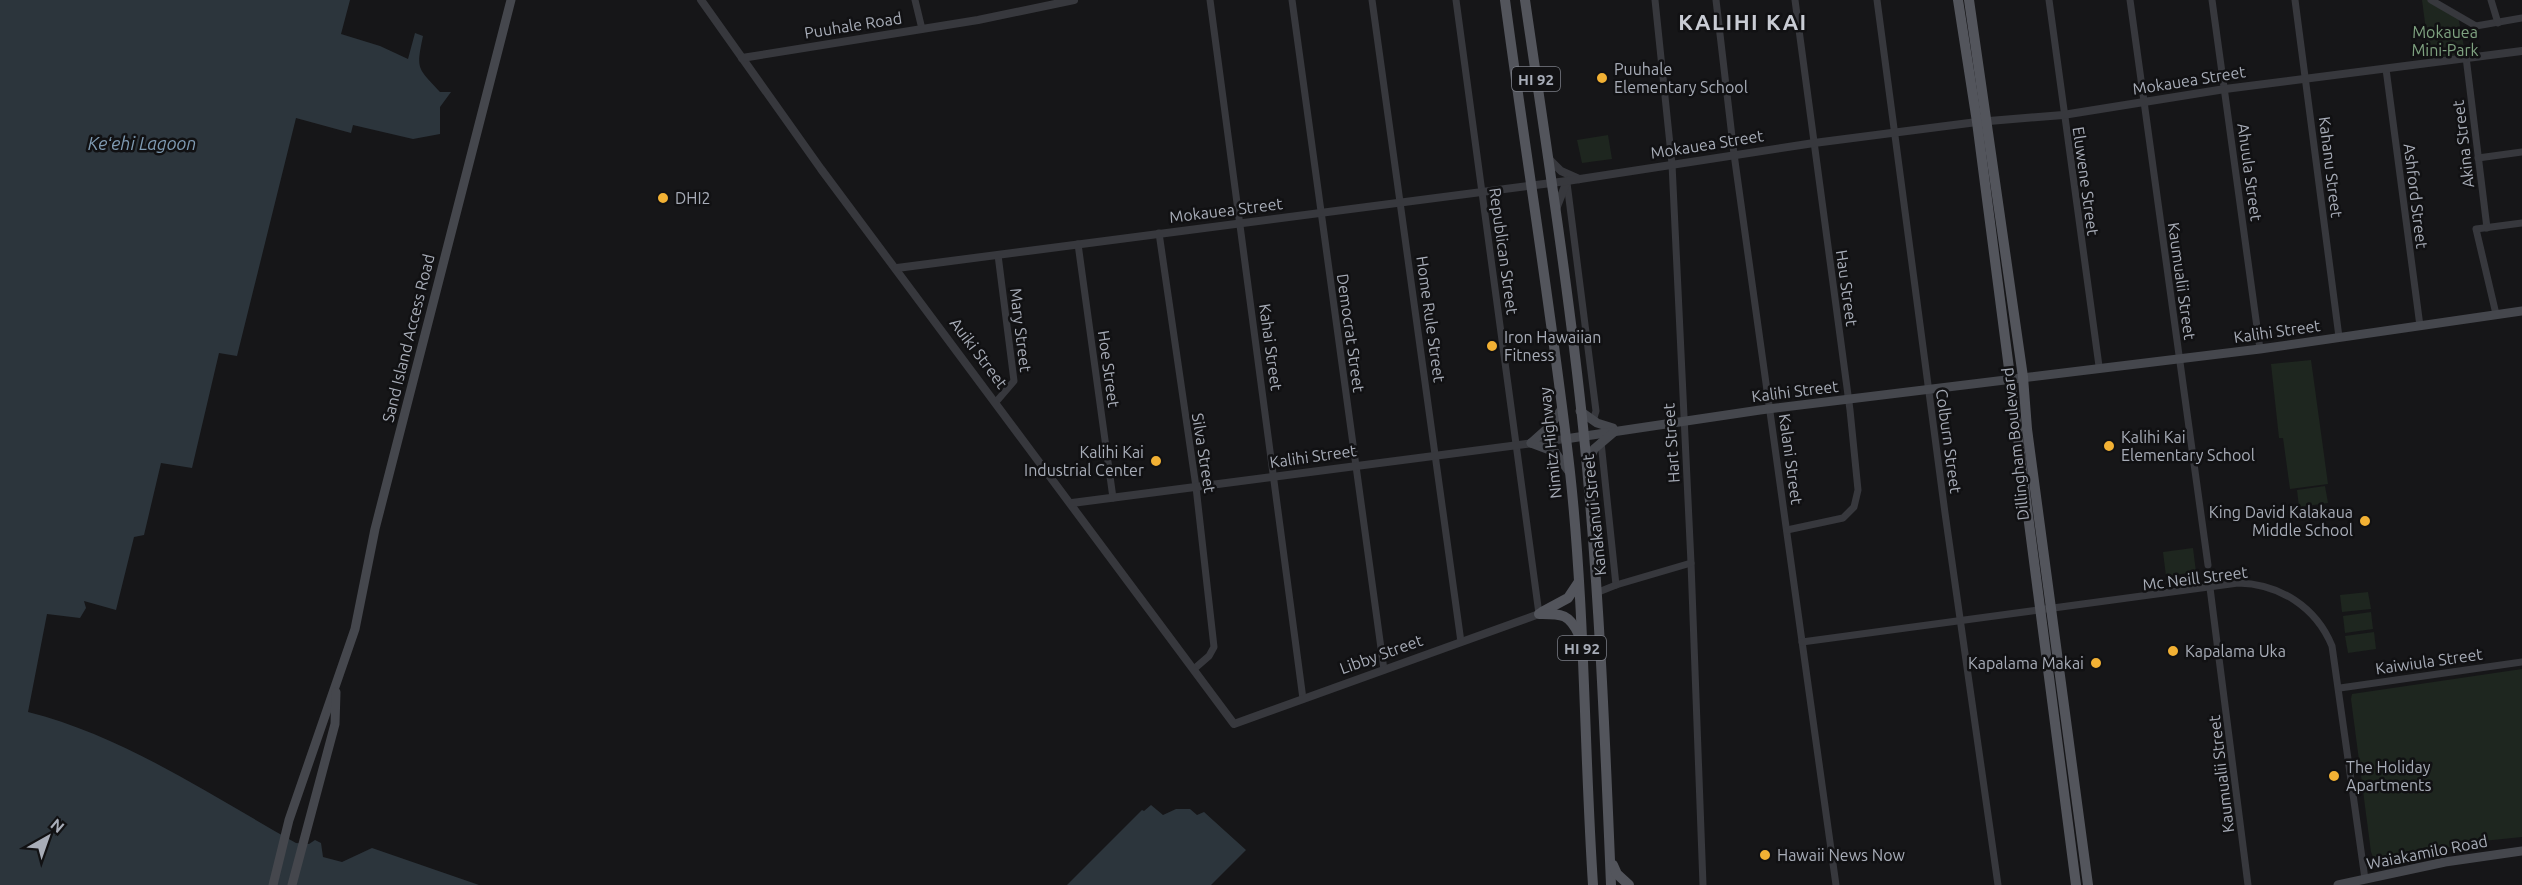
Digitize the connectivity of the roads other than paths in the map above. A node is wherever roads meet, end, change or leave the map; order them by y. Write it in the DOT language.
graph roads {
  1 [pos="511,0"];
  2 [pos="700,0"];
  3 [pos="915,0"];
  4 [pos="1074,0"];
  5 [pos="1210,0"];
  6 [pos="1292,0"];
  7 [pos="1372,0"];
  8 [pos="1456,0"];
  9 [pos="1505,0"];
  10 [pos="1525,0"];
  11 [pos="1655,0"];
  12 [pos="1716,0"];
  13 [pos="1795,0"];
  14 [pos="1877,0"];
  15 [pos="1958,0"];
  16 [pos="1969,0"];
  17 [pos="2049,0"];
  18 [pos="2130,0"];
  19 [pos="2212,0"];
  20 [pos="2295,0"];
  21 [pos="2431,0"];
  22 [pos="2491,0"];
  23 [pos="2522,18"];
  24 [pos="2498,23"];
  25 [pos="922,29"];
  26 [pos="2522,51"];
  27 [pos="2466,57"];
  28 [pos="742,58"];
  29 [pos="2386,69"];
  30 [pos="2306,79"];
  31 [pos="2225,89"];
  32 [pos="2143,102"];
  33 [pos="2063,115"];
  34 [pos="1982,122"];
  35 [pos="1895,133"];
  36 [pos="1814,143"];
  37 [pos="2522,152"];
  38 [pos="1734,154"];
  39 [pos="1548,157"];
  40 [pos="2478,158"];
  41 [pos="1672,164"];
  42 [pos="1579,179"];
  43 [pos="1567,181"];
  44 [pos="1552,183"];
  45 [pos="1533,186"];
  46 [pos="1482,192"];
  47 [pos="1402,203"];
  48 [pos="1556,212"];
  49 [pos="1321,214"];
  50 [pos="1240,222"];
  51 [pos="2522,223"];
  52 [pos="2487,228"];
  53 [pos="1159,233"];
  54 [pos="1078,244"];
  55 [pos="998,255"];
  56 [pos="897,268"];
  57 [pos="2522,311"];
  58 [pos="2496,314"];
  59 [pos="2420,326"];
  60 [pos="2339,337"];
  61 [pos="2260,349"];
  62 [pos="2180,359"];
  63 [pos="2099,366"];
  64 [pos="2023,376"];
  65 [pos="2011,377"];
  66 [pos="1929,389"];
  67 [pos="1848,400"];
  68 [pos="996,402"];
  69 [pos="1770,408"];
  70 [pos="1561,410"];
  71 [pos="1580,411"];
  72 [pos="1683,420"];
  73 [pos="1593,421"];
  74 [pos="1619,429"];
  75 [pos="1584,435"];
  76 [pos="1565,439"];
  77 [pos="1601,442"];
  78 [pos="1531,443"];
  79 [pos="1516,445"];
  80 [pos="1436,455"];
  81 [pos="1356,466"];
  82 [pos="1587,468"];
  83 [pos="1570,473"];
  84 [pos="1275,477"];
  85 [pos="1196,487"];
  86 [pos="1113,498"];
  87 [pos="1072,503"];
  88 [pos="1787,530"];
  89 [pos="1691,563"];
  90 [pos="2208,565"];
  91 [pos="1578,581"];
  92 [pos="1616,585"];
  93 [pos="2210,588"];
  94 [pos="1596,593"];
  95 [pos="2045,610"];
  96 [pos="1539,614"];
  97 [pos="1961,621"];
  98 [pos="1582,640"];
  99 [pos="1461,642"];
  100 [pos="1802,642"];
  101 [pos="2522,662"];
  102 [pos="1194,669"];
  103 [pos="1384,669"];
  104 [pos="337,684"];
  105 [pos="2340,688"];
  106 [pos="1303,699"];
  107 [pos="1234,724"];
  108 [pos="2522,851"];
  109 [pos="1610,860"];
  110 [pos="2366,879"];
  111 [pos="273,885"];
  112 [pos="292,885"];
  113 [pos="1593,885"];
  114 [pos="1611,885"];
  115 [pos="1629,885"];
  116 [pos="1703,885"];
  117 [pos="1836,885"];
  118 [pos="1998,885"];
  119 [pos="2076,885"];
  120 [pos="2088,885"];
  121 [pos="2248,885"];
  122 [pos="2338,885"];
  1 -- 104 [label="main road, Sand Island Access Road"];
  2 -- 28 [label="street, Auiki Street"];
  3 -- 25 [label="street"];
  4 -- 25 [label="street, Puuhale Road"];
  5 -- 50 [label="street, Kahai Street"];
  6 -- 49 [label="street, Democrat Street"];
  7 -- 47 [label="street, Home Rule Street"];
  8 -- 46 [label="street, Republican Street"];
  9 -- 45 [label="main road, Nimitz Highway / HI 92"];
  10 -- 39 [label="main road, Nimitz Highway / HI 92"];
  11 -- 41 [label="street, Hart Street"];
  12 -- 38 [label="street, Kalani Street"];
  13 -- 36 [label="street, Hau Street"];
  14 -- 35 [label="street, Colburn Street"];
  15 -- 34 [label="main road, Dillingham Boulevard"];
  16 -- 34 [label="main road, Dillingham Boulevard"];
  17 -- 33 [label="street, Eluwene Street"];
  18 -- 32 [label="street, Kaumualii Street"];
  19 -- 31 [label="street, Ahuula Street"];
  20 -- 30 [label="street, Kahanu Street"];
  21 -- 24 [label="street"];
  22 -- 24 [label="street"];
  23 -- 24 [label="street"];
  25 -- 28 [label="street, Puuhale Road"];
  26 -- 27 [label="street, Mokauea Street"];
  27 -- 29 [label="street, Mokauea Street"];
  27 -- 40 [label="street, Akina Street"];
  28 -- 56 [label="street, Auiki Street"];
  29 -- 30 [label="street, Mokauea Street"];
  29 -- 59 [label="street, Ashford Street"];
  30 -- 31 [label="street, Mokauea Street"];
  30 -- 60 [label="street, Kahanu Street"];
  31 -- 32 [label="street, Mokauea Street"];
  31 -- 61 [label="street, Ahuula Street"];
  32 -- 33 [label="street, Mokauea Street"];
  32 -- 62 [label="street, Kaumualii Street"];
  33 -- 34 [label="street, Mokauea Street"];
  33 -- 63 [label="street, Eluwene Street"];
  34 -- 35 [label="street, Mokauea Street"];
  34 -- 64 [label="main road, Dillingham Boulevard"];
  34 -- 65 [label="main road, Dillingham Boulevard"];
  35 -- 36 [label="street, Mokauea Street"];
  35 -- 66 [label="street, Colburn Street"];
  36 -- 38 [label="street, Mokauea Street"];
  36 -- 67 [label="street, Hau Street"];
  37 -- 40 [label="street"];
  38 -- 41 [label="street, Mokauea Street"];
  38 -- 69 [label="street, Kalani Street"];
  39 -- 42 [label="street"];
  39 -- 44 [label="main road, Nimitz Highway / HI 92"];
  40 -- 52 [label="street, Akina Street"];
  41 -- 42 [label="street, Mokauea Street"];
  41 -- 72 [label="street, Hart Street"];
  42 -- 43 [label="street, Mokauea Street"];
  43 -- 44 [label="street, Mokauea Street"];
  43 -- 48 [label="street"];
  43 -- 73 [label="street"];
  44 -- 45 [label="street, Mokauea Street"];
  44 -- 48 [label="main road, Nimitz Highway / HI 92"];
  45 -- 46 [label="street, Mokauea Street"];
  45 -- 70 [label="main road, Nimitz Highway / HI 92"];
  46 -- 47 [label="street, Mokauea Street"];
  46 -- 79 [label="street, Republican Street"];
  47 -- 49 [label="street, Mokauea Street"];
  47 -- 80 [label="street, Home Rule Street"];
  48 -- 71 [label="main road, Nimitz Highway / HI 92"];
  49 -- 50 [label="street, Mokauea Street"];
  49 -- 81 [label="street, Democrat Street"];
  50 -- 53 [label="street, Mokauea Street"];
  50 -- 84 [label="street, Kahai Street"];
  51 -- 52 [label="street"];
  52 -- 58 [label="street"];
  53 -- 54 [label="street, Mokauea Street"];
  53 -- 85 [label="street, Silva Street"];
  54 -- 55 [label="street, Mokauea Street"];
  54 -- 86 [label="street, Hoe Street"];
  55 -- 56 [label="street, Mokauea Street"];
  55 -- 68 [label="street, Mary Street"];
  56 -- 68 [label="street, Auiki Street"];
  57 -- 58 [label="main road, Kalihi Street"];
  58 -- 59 [label="main road, Kalihi Street"];
  59 -- 60 [label="main road, Kalihi Street"];
  60 -- 61 [label="main road, Kalihi Street"];
  61 -- 62 [label="main road, Kalihi Street"];
  62 -- 63 [label="main road, Kalihi Street"];
  62 -- 90 [label="street, Kaumualii Street"];
  63 -- 64 [label="main road, Kalihi Street"];
  64 -- 65 [label="main road, Kalihi Street"];
  64 -- 95 [label="main road, Dillingham Boulevard"];
  65 -- 66 [label="main road, Kalihi Street"];
  65 -- 95 [label="main road, Dillingham Boulevard"];
  66 -- 67 [label="main road, Kalihi Street"];
  66 -- 97 [label="street, Colburn Street"];
  67 -- 69 [label="main road, Kalihi Street"];
  67 -- 88 [label="street, Hau Street"];
  68 -- 87 [label="street, Auiki Street"];
  69 -- 72 [label="main road, Kalihi Street"];
  69 -- 88 [label="street, Kalani Street"];
  70 -- 76 [label="main road, Nimitz Highway / HI 92"];
  70 -- 78 [label="main road"];
  71 -- 73 [label="main road"];
  71 -- 75 [label="main road, Nimitz Highway / HI 92"];
  72 -- 74 [label="main road, Kalihi Street"];
  72 -- 89 [label="street, Hart Street"];
  73 -- 74 [label="main road"];
  74 -- 75 [label="main road, Kalihi Street"];
  74 -- 77 [label="main road"];
  75 -- 76 [label="main road, Kalihi Street"];
  75 -- 82 [label="main road, Nimitz Highway / HI 92"];
  76 -- 78 [label="street, Kalihi Street"];
  76 -- 83 [label="main road, Nimitz Highway / HI 92"];
  77 -- 82 [label="main road"];
  77 -- 92 [label="street, Kanakanui Street"];
  78 -- 79 [label="street, Kalihi Street"];
  78 -- 83 [label="main road"];
  79 -- 80 [label="street, Kalihi Street"];
  79 -- 96 [label="street, Republican Street"];
  80 -- 81 [label="street, Kalihi Street"];
  80 -- 99 [label="street, Home Rule Street"];
  81 -- 84 [label="street, Kalihi Street"];
  81 -- 103 [label="street, Democrat Street"];
  82 -- 94 [label="main road, Nimitz Highway / HI 92"];
  83 -- 91 [label="main road, Nimitz Highway / HI 92"];
  84 -- 85 [label="street, Kalihi Street"];
  84 -- 106 [label="street, Kahai Street"];
  85 -- 86 [label="street, Kalihi Street"];
  85 -- 102 [label="street, Silva Street"];
  86 -- 87 [label="street, Kalihi Street"];
  87 -- 102 [label="street, Auiki Street"];
  88 -- 100 [label="street, Kalani Street"];
  89 -- 92 [label="street"];
  89 -- 116 [label="street, Hart Street"];
  91 -- 96 [label="main road"];
  91 -- 98 [label="main road, Nimitz Highway / HI 92"];
  92 -- 94 [label="street"];
  93 -- 95 [label="street, Mc Neill Street"];
  93 -- 105 [label="street, Mc Neill Street"];
  93 -- 121 [label="street, Kaumualii Street"];
  94 -- 109 [label="main road, Nimitz Highway / HI 92"];
  95 -- 97 [label="street, Mc Neill Street"];
  95 -- 119 [label="main road, Dillingham Boulevard"];
  95 -- 120 [label="main road, Dillingham Boulevard"];
  96 -- 98 [label="main road"];
  96 -- 99 [label="street, Libby Street"];
  97 -- 100 [label="street, Mc Neill Street"];
  97 -- 118 [label="street, Colburn Street"];
  98 -- 113 [label="main road, Nimitz Highway / HI 92"];
  99 -- 103 [label="street, Libby Street"];
  100 -- 117 [label="street, Kalani Street"];
  101 -- 105 [label="street, Kaiwiula Street"];
  102 -- 107 [label="street, Auiki Street"];
  103 -- 106 [label="street, Libby Street"];
  104 -- 111 [label="main road, Sand Island Access Road"];
  104 -- 112 [label="main road, Sand Island Access Road"];
  105 -- 110 [label="street, Mc Neill Street"];
  106 -- 107 [label="street, Libby Street"];
  108 -- 110 [label="main road, Waiakamilo Road"];
  109 -- 114 [label="main road, Nimitz Highway / HI 92"];
  109 -- 115 [label="main road"];
  110 -- 122 [label="main road, Waiakamilo Road"];
}
